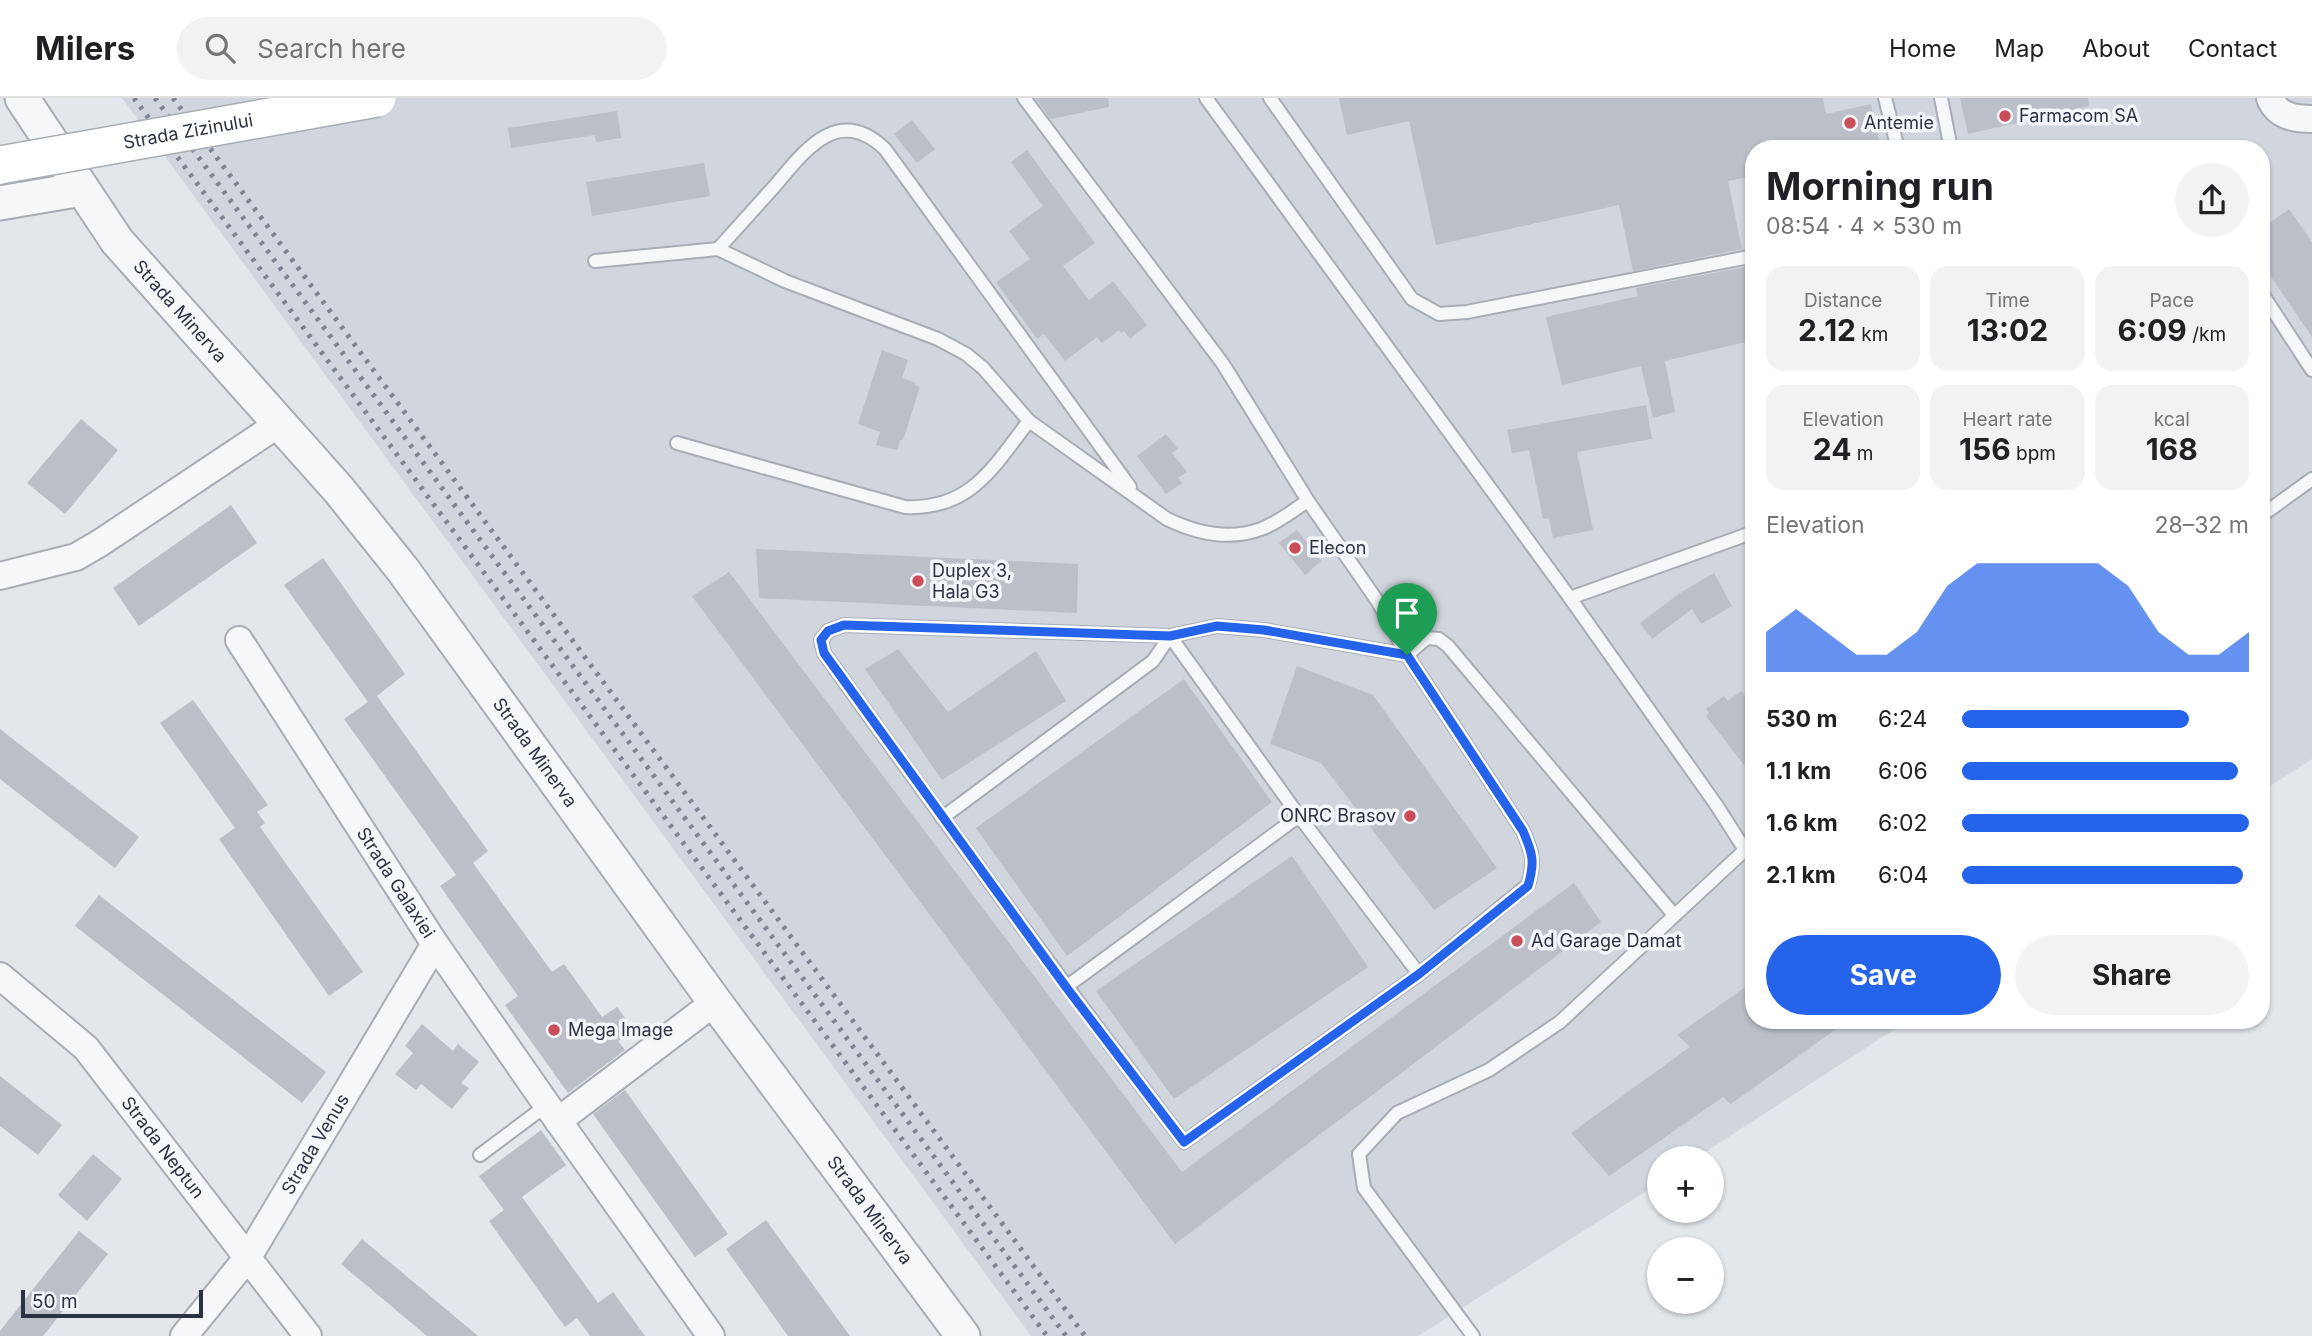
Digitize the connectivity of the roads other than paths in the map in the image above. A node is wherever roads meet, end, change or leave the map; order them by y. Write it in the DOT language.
graph roads {
  1 [pos="22,98"];
  2 [pos="377,98"];
  3 [pos="1024,98"];
  4 [pos="1206,98"];
  5 [pos="1270,98"];
  6 [pos="1885,98"];
  7 [pos="1941,98"];
  8 [pos="2270,98"];
  9 [pos="2312,119"];
  10 [pos="1896,140"];
  11 [pos="1949,140"];
  12 [pos="0,165"];
  13 [pos="82,189"];
  14 [pos="0,203"];
  15 [pos="719,249"];
  16 [pos="1745,258"];
  17 [pos="595,261"];
  18 [pos="2270,306"];
  19 [pos="2312,370"];
  20 [pos="1029,421"];
  21 [pos="280,423"];
  22 [pos="677,443"];
  23 [pos="2312,479"];
  24 [pos="1136,496"];
  25 [pos="1308,501"];
  26 [pos="2270,509"];
  27 [pos="1745,535"];
  28 [pos="0,576"];
  29 [pos="1570,598"];
  30 [pos="1170,636"];
  31 [pos="239,640"];
  32 [pos="1407,655"];
  33 [pos="1299,816"];
  34 [pos="942,817"];
  35 [pos="1745,846"];
  36 [pos="1745,855"];
  37 [pos="1674,915"];
  38 [pos="435,944"];
  39 [pos="1419,974"];
  40 [pos="0,976"];
  41 [pos="1066,987"];
  42 [pos="715,1002"];
  43 [pos="552,1113"];
  44 [pos="480,1155"];
  45 [pos="248,1257"];
  46 [pos="184,1336"];
  47 [pos="308,1336"];
  48 [pos="711,1336"];
  49 [pos="963,1336"];
  50 [pos="1473,1336"];
  1 -- 13 [label="street, Strada Minerva"];
  2 -- 12 [label="main road, Strada Zizinului, bridge"];
  3 -- 25 [label="lane"];
  4 -- 29 [label="lane"];
  5 -- 16 [label="lane"];
  6 -- 10 [label="lane"];
  7 -- 11 [label="lane"];
  8 -- 9 [label="street"];
  13 -- 14 [label="street"];
  13 -- 21 [label="street, Strada Minerva"];
  15 -- 17 [label="lane"];
  15 -- 20 [label="lane"];
  15 -- 24 [label="lane"];
  18 -- 19 [label="lane"];
  20 -- 22 [label="lane"];
  20 -- 24 [label="lane"];
  21 -- 28 [label="street"];
  21 -- 42 [label="street, Strada Minerva"];
  23 -- 26 [label="lane"];
  24 -- 25 [label="lane"];
  25 -- 32 [label="lane"];
  27 -- 29 [label="lane"];
  29 -- 35 [label="lane"];
  30 -- 32 [label="lane"];
  30 -- 33 [label="lane"];
  30 -- 34 [label="lane"];
  30 -- 34 [label="lane"];
  31 -- 38 [label="street, Strada Galaxiei"];
  32 -- 37 [label="lane"];
  32 -- 39 [label="lane"];
  33 -- 39 [label="lane"];
  33 -- 41 [label="lane"];
  34 -- 41 [label="lane"];
  36 -- 37 [label="lane"];
  37 -- 50 [label="lane"];
  38 -- 43 [label="street, Strada Galaxiei"];
  38 -- 45 [label="street, Strada Venus"];
  39 -- 41 [label="lane"];
  40 -- 45 [label="street, Strada Neptun"];
  42 -- 43 [label="street"];
  42 -- 49 [label="street, Strada Minerva"];
  43 -- 44 [label="lane"];
  43 -- 48 [label="street, Strada Galaxiei"];
  45 -- 46 [label="street, Strada Venus"];
  45 -- 47 [label="street, Strada Neptun"];
}
